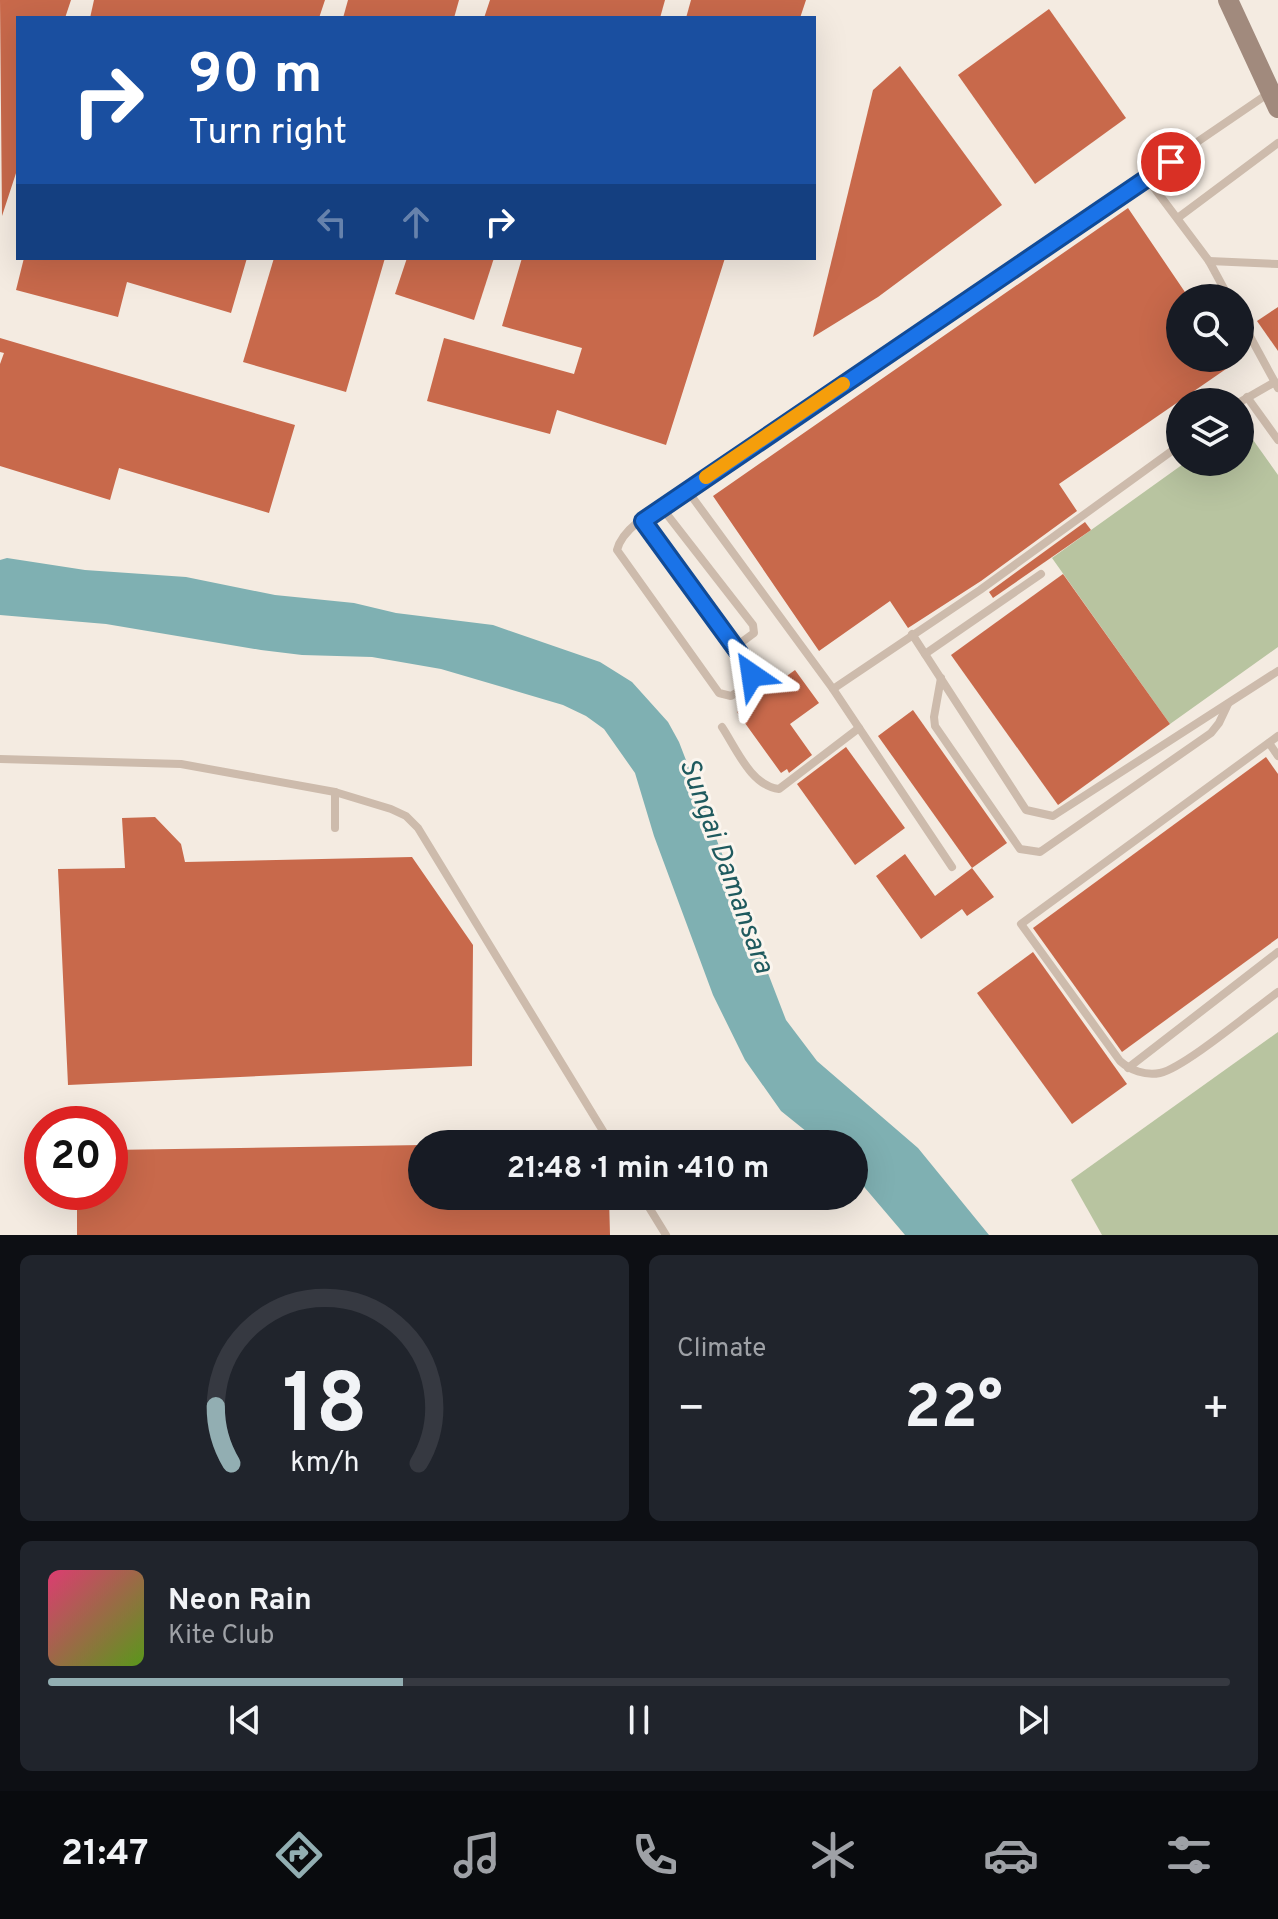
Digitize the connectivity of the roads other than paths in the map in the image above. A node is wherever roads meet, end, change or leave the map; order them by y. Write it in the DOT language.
graph roads {
  1 [pos="1228,0"];
  2 [pos="1274,100"];
  3 [pos="1278,143"];
  4 [pos="1146,177"];
  5 [pos="1179,217"];
  6 [pos="1209,261"];
  7 [pos="1278,264"];
  8 [pos="1221,284"];
  9 [pos="1254,344"];
  10 [pos="1276,385"];
  11 [pos="1254,395"];
  12 [pos="1254,411"];
  13 [pos="1278,440"];
  14 [pos="1166,455"];
  15 [pos="687,490"];
  16 [pos="662,508"];
  17 [pos="643,521"];
  18 [pos="1041,574"];
  19 [pos="912,634"];
  20 [pos="735,647"];
  21 [pos="925,654"];
  22 [pos="1278,671"];
  23 [pos="941,678"];
  24 [pos="833,689"];
  25 [pos="1228,703"];
  26 [pos="722,727"];
  27 [pos="859,728"];
  28 [pos="1278,736"];
  29 [pos="1269,743"];
  30 [pos="1278,756"];
  31 [pos="0,759"];
  32 [pos="335,792"];
  33 [pos="335,828"];
  34 [pos="952,867"];
  35 [pos="1278,952"];
  36 [pos="1278,992"];
  37 [pos="1128,1068"];
  38 [pos="602,1130"];
  39 [pos="651,1210"];
  40 [pos="666,1235"];
  1 -- 2 [label="main road"];
  2 -- 4 [label="lane"];
  3 -- 5 [label="lane"];
  4 -- 5 [label="lane"];
  4 -- 15 [label="lane"];
  5 -- 6 [label="lane"];
  6 -- 7 [label="lane"];
  6 -- 8 [label="lane"];
  9 -- 10 [label="lane"];
  10 -- 11 [label="lane"];
  12 -- 13 [label="lane"];
  14 -- 19 [label="lane"];
  15 -- 16 [label="lane"];
  15 -- 24 [label="lane"];
  16 -- 17 [label="lane"];
  16 -- 20 [label="lane"];
  17 -- 20 [label="lane"];
  17 -- 20 [label="lane"];
  18 -- 21 [label="lane"];
  19 -- 21 [label="lane"];
  19 -- 24 [label="lane"];
  21 -- 23 [label="lane"];
  22 -- 25 [label="lane"];
  23 -- 25 [label="lane"];
  23 -- 25 [label="lane"];
  24 -- 27 [label="lane"];
  26 -- 27 [label="lane"];
  27 -- 34 [label="lane"];
  28 -- 29 [label="lane"];
  29 -- 30 [label="lane"];
  29 -- 37 [label="lane"];
  31 -- 32 [label="lane"];
  32 -- 33 [label="lane"];
  32 -- 38 [label="lane"];
  35 -- 37 [label="lane"];
  36 -- 37 [label="lane"];
  39 -- 40 [label="lane"];
}
